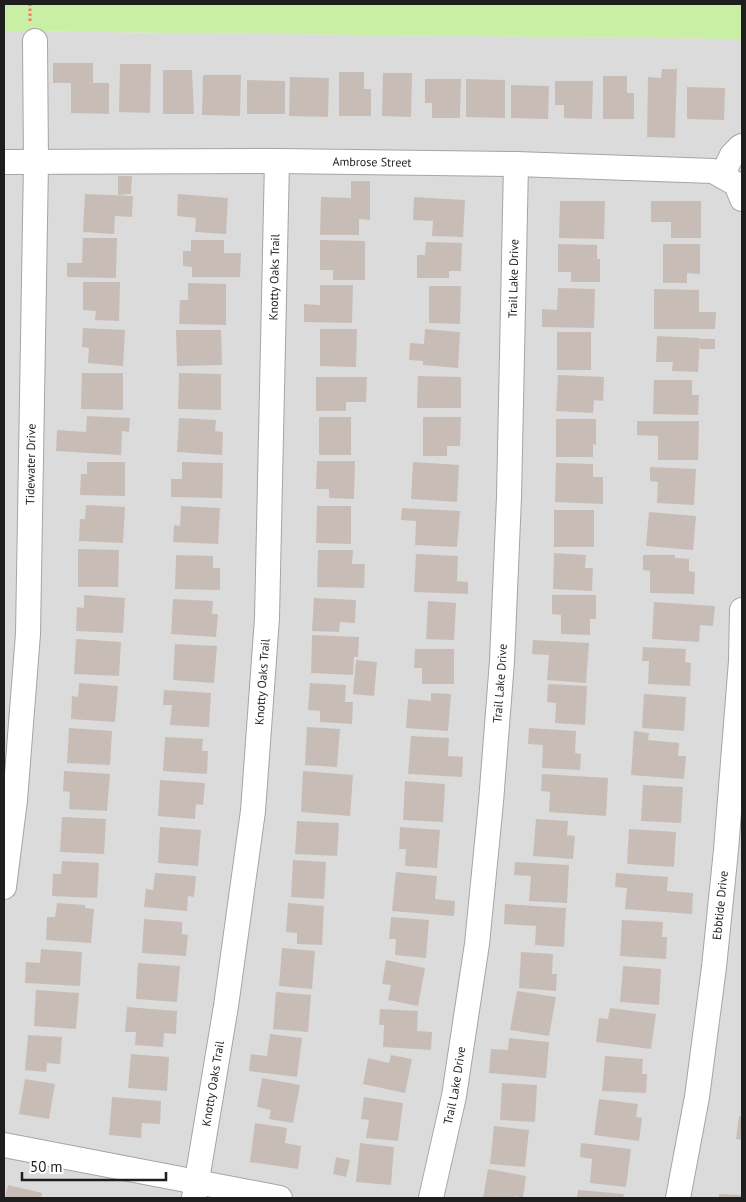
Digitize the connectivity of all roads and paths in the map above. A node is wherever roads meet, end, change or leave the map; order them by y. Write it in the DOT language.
graph roads {
  1 [pos="30,4"];
  2 [pos="32,31"];
  3 [pos="742,146"];
  4 [pos="4,162"];
  5 [pos="277,162"];
  6 [pos="36,163"];
  7 [pos="516,164"];
  8 [pos="737,191"];
  9 [pos="742,610"];
  10 [pos="4,887"];
  11 [pos="4,1145"];
  12 [pos="195,1190"];
  13 [pos="280,1198"];
  14 [pos="431,1198"];
  15 [pos="678,1198"];
  1 -- 2 [label="path"];
  2 -- 6 [label="street, Tidewater Drive"];
  3 -- 8 [label="street"];
  4 -- 6 [label="street, Ambrose Street"];
  5 -- 6 [label="street, Ambrose Street"];
  5 -- 7 [label="street, Ambrose Street"];
  5 -- 12 [label="street, Knotty Oaks Trail"];
  6 -- 10 [label="street, Tidewater Drive"];
  7 -- 8 [label="street, Ambrose Street"];
  7 -- 14 [label="street, Trail Lake Drive"];
  9 -- 15 [label="street, Ebbtide Drive"];
  11 -- 12 [label="street"];
  12 -- 13 [label="street"];
}
